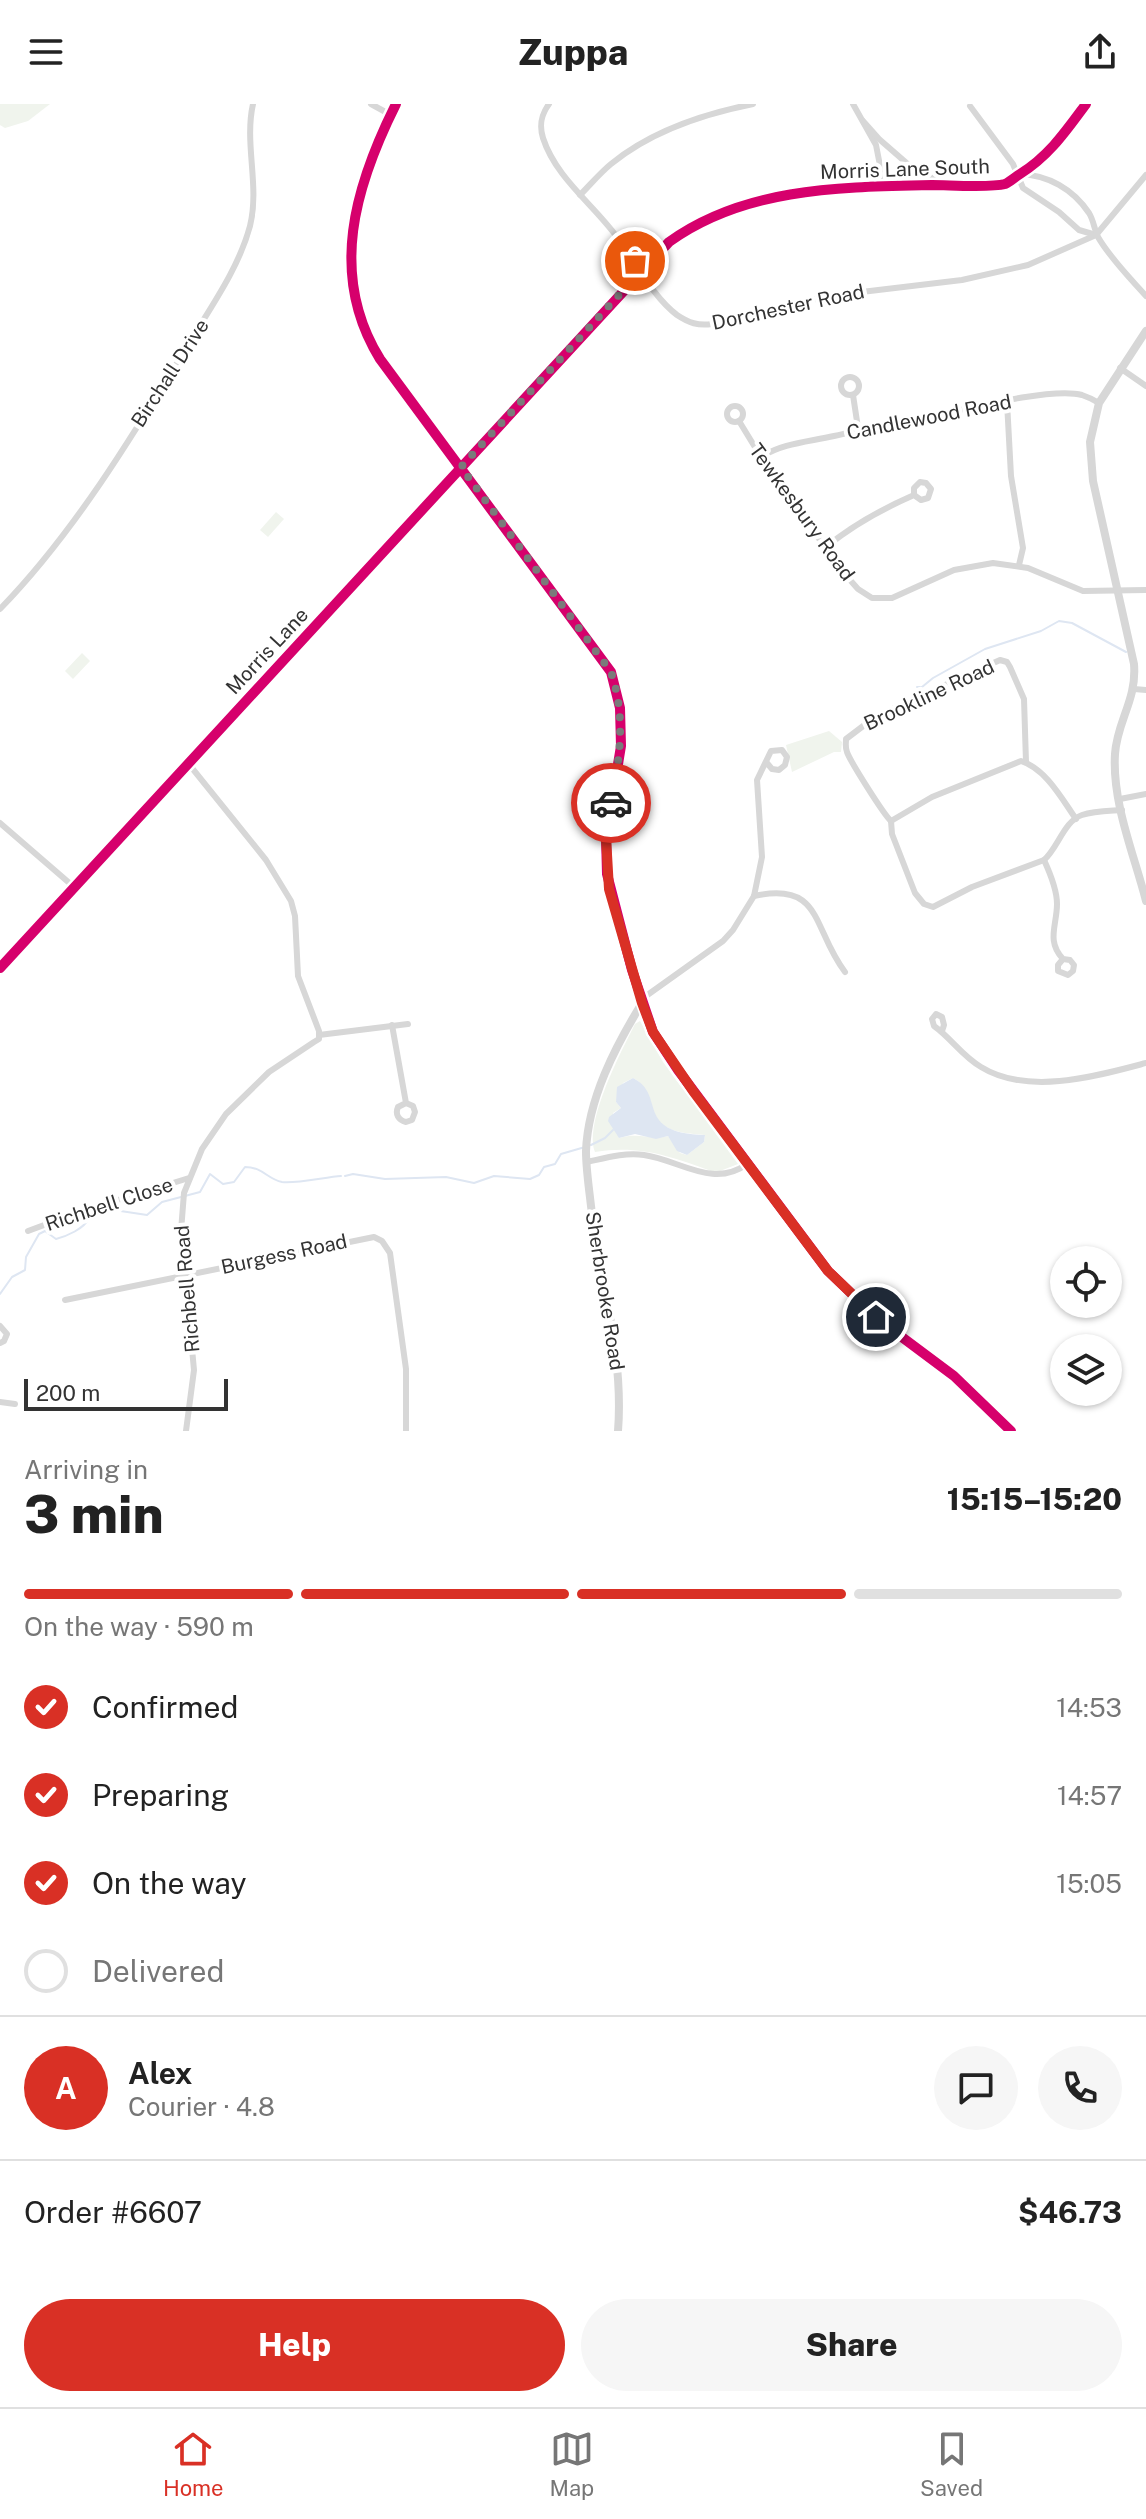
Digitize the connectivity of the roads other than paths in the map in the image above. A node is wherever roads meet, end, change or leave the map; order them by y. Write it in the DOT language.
graph roads {
  1 [pos="253,104"];
  2 [pos="371,104"];
  3 [pos="396,104"];
  4 [pos="549,104"];
  5 [pos="753,104"];
  6 [pos="853,104"];
  7 [pos="1086,104"];
  8 [pos="970,106"];
  9 [pos="391,115"];
  10 [pos="863,121"];
  11 [pos="1019,174"];
  12 [pos="1146,175"];
  13 [pos="947,185"];
  14 [pos="884,186"];
  15 [pos="580,195"];
  16 [pos="1096,235"];
  17 [pos="642,270"];
  18 [pos="1146,296"];
  19 [pos="1146,331"];
  20 [pos="561,359"];
  21 [pos="1120,368"];
  22 [pos="1146,386"];
  23 [pos="853,395"];
  24 [pos="1007,402"];
  25 [pos="1099,403"];
  26 [pos="739,421"];
  27 [pos="858,428"];
  28 [pos="761,457"];
  29 [pos="461,467"];
  30 [pos="914,495"];
  31 [pos="826,547"];
  32 [pos="1019,565"];
  33 [pos="1118,590"];
  34 [pos="1146,590"];
  35 [pos="0,609"];
  36 [pos="1134,689"];
  37 [pos="1146,690"];
  38 [pos="1026,762"];
  39 [pos="188,763"];
  40 [pos="767,763"];
  41 [pos="1146,794"];
  42 [pos="1120,799"];
  43 [pos="1122,810"];
  44 [pos="1076,819"];
  45 [pos="891,821"];
  46 [pos="0,823"];
  47 [pos="1044,860"];
  48 [pos="74,887"];
  49 [pos="1145,890"];
  50 [pos="754,896"];
  51 [pos="1146,901"];
  52 [pos="1063,959"];
  53 [pos="0,968"];
  54 [pos="845,972"];
  55 [pos="642,1003"];
  56 [pos="408,1024"];
  57 [pos="392,1025"];
  58 [pos="942,1031"];
  59 [pos="319,1035"];
  60 [pos="1146,1063"];
  61 [pos="406,1103"];
  62 [pos="587,1162"];
  63 [pos="747,1164"];
  64 [pos="189,1178"];
  65 [pos="28,1231"];
  66 [pos="185,1275"];
  67 [pos="65,1300"];
  68 [pos="0,1326"];
  69 [pos="0,1343"];
  70 [pos="0,1402"];
  71 [pos="15,1404"];
  72 [pos="186,1431"];
  73 [pos="406,1431"];
  74 [pos="618,1431"];
  75 [pos="1011,1431"];
  1 -- 35 [label="street, Birchall Drive"];
  2 -- 9 [label="street"];
  3 -- 9 [label="street"];
  4 -- 15 [label="street, Dorchester Road"];
  5 -- 15 [label="street"];
  6 -- 10 [label="street"];
  7 -- 11 [label="street, Morris Lane South"];
  8 -- 11 [label="street"];
  9 -- 29 [label="street"];
  10 -- 13 [label="street"];
  10 -- 14 [label="street"];
  11 -- 13 [label="street, Morris Lane South"];
  11 -- 16 [label="street"];
  11 -- 16 [label="street"];
  12 -- 16 [label="street, Dorchester Road"];
  13 -- 14 [label="street, Morris Lane South"];
  14 -- 17 [label="street, Morris Lane South"];
  15 -- 17 [label="street, Dorchester Road"];
  16 -- 17 [label="street, Dorchester Road"];
  16 -- 18 [label="street"];
  17 -- 20 [label="street, Morris Lane South"];
  19 -- 21 [label="street"];
  20 -- 29 [label="street, Morris Lane"];
  21 -- 22 [label="street"];
  21 -- 25 [label="street"];
  23 -- 27 [label="street"];
  24 -- 25 [label="street, Candlewood Road"];
  24 -- 27 [label="street, Candlewood Road"];
  24 -- 32 [label="street"];
  25 -- 33 [label="street"];
  26 -- 28 [label="street, Tewkesbury Road"];
  27 -- 28 [label="street, Candlewood Road"];
  28 -- 31 [label="street, Tewkesbury Road"];
  29 -- 39 [label="street, Morris Lane"];
  29 -- 55 [label="street"];
  30 -- 31 [label="street"];
  31 -- 32 [label="street, Tewkesbury Road"];
  32 -- 33 [label="street, Tewkesbury Road"];
  33 -- 34 [label="street, Tewkesbury Road"];
  33 -- 36 [label="street"];
  36 -- 37 [label="street"];
  36 -- 42 [label="street"];
  38 -- 44 [label="street"];
  38 -- 45 [label="street"];
  38 -- 45 [label="street, Brookline Road"];
  39 -- 48 [label="street, Morris Lane"];
  39 -- 59 [label="street"];
  40 -- 50 [label="street, Sherbrooke Road"];
  41 -- 42 [label="street"];
  42 -- 43 [label="street"];
  43 -- 44 [label="street"];
  43 -- 49 [label="street"];
  44 -- 47 [label="street"];
  45 -- 47 [label="street"];
  46 -- 48 [label="street"];
  47 -- 52 [label="street"];
  48 -- 53 [label="street, Morris Lane"];
  49 -- 51 [label="street"];
  50 -- 54 [label="street"];
  50 -- 55 [label="street, Sherbrooke Road"];
  55 -- 62 [label="street, Sherbrooke Road"];
  55 -- 63 [label="street"];
  56 -- 57 [label="street"];
  57 -- 59 [label="street"];
  57 -- 61 [label="street"];
  58 -- 60 [label="street"];
  59 -- 64 [label="street, Richbell Road"];
  62 -- 63 [label="street"];
  62 -- 74 [label="street, Sherbrooke Road"];
  63 -- 75 [label="street"];
  64 -- 65 [label="street, Richbell Close"];
  64 -- 66 [label="street, Richbell Road"];
  66 -- 67 [label="street"];
  66 -- 72 [label="street, Richbell Road"];
  66 -- 73 [label="street, Burgess Road"];
  68 -- 69 [label="street"];
  70 -- 71 [label="street"];
}
